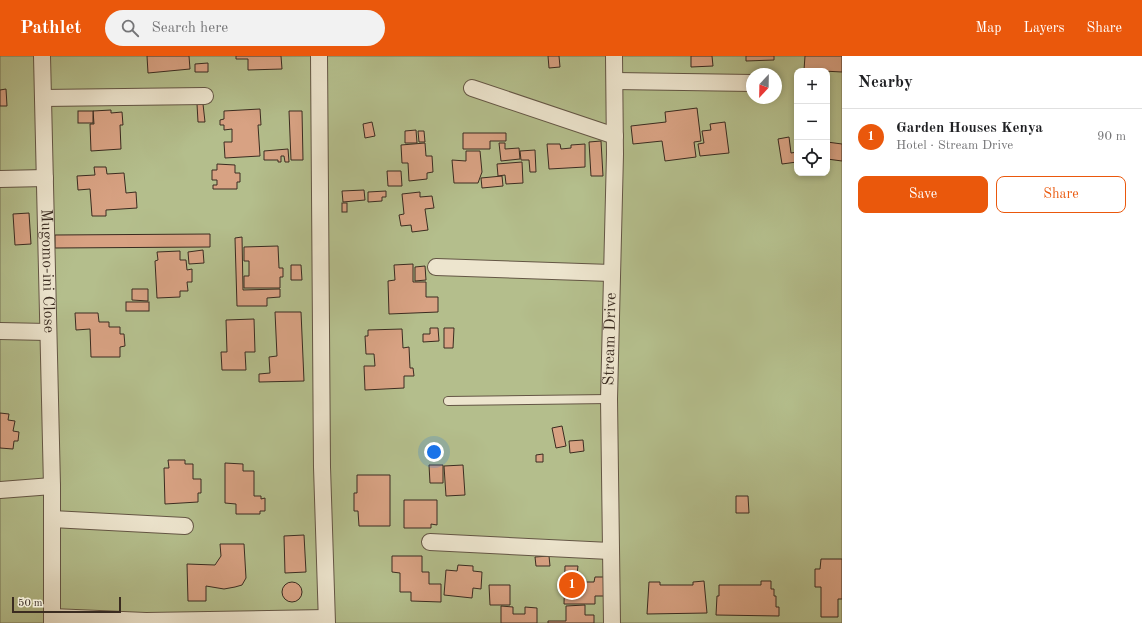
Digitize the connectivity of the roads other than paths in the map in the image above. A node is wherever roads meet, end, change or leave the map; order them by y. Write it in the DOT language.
graph roads {
  1 [pos="42,56"];
  2 [pos="319,56"];
  3 [pos="614,56"];
  4 [pos="615,81"];
  5 [pos="746,83"];
  6 [pos="472,88"];
  7 [pos="205,96"];
  8 [pos="43,98"];
  9 [pos="615,136"];
  10 [pos="45,178"];
  11 [pos="0,179"];
  12 [pos="436,267"];
  13 [pos="611,273"];
  14 [pos="0,332"];
  15 [pos="48,332"];
  16 [pos="609,399"];
  17 [pos="448,401"];
  18 [pos="52,486"];
  19 [pos="0,490"];
  20 [pos="52,519"];
  21 [pos="185,526"];
  22 [pos="430,542"];
  23 [pos="610,551"];
  24 [pos="52,620"];
  25 [pos="327,620"];
  26 [pos="612,623"];
  1 -- 8 [label="street, Mugomo-ini Close"];
  2 -- 25 [label="street"];
  3 -- 4 [label="street, Stream Drive"];
  4 -- 5 [label="street"];
  4 -- 9 [label="street, Stream Drive"];
  6 -- 9 [label="street"];
  7 -- 8 [label="street"];
  8 -- 10 [label="street, Mugomo-ini Close"];
  9 -- 13 [label="street, Stream Drive"];
  10 -- 11 [label="street"];
  10 -- 15 [label="street, Mugomo-ini Close"];
  12 -- 13 [label="street"];
  13 -- 16 [label="street, Stream Drive"];
  14 -- 15 [label="street"];
  15 -- 18 [label="street, Mugomo-ini Close"];
  16 -- 17 [label="lane"];
  16 -- 23 [label="street, Stream Drive"];
  18 -- 19 [label="street"];
  18 -- 20 [label="street, Mugomo-ini Close"];
  20 -- 21 [label="street"];
  20 -- 24 [label="street, Mugomo-ini Close"];
  22 -- 23 [label="street"];
  23 -- 26 [label="street, Stream Drive"];
  24 -- 25 [label="street"];
}
